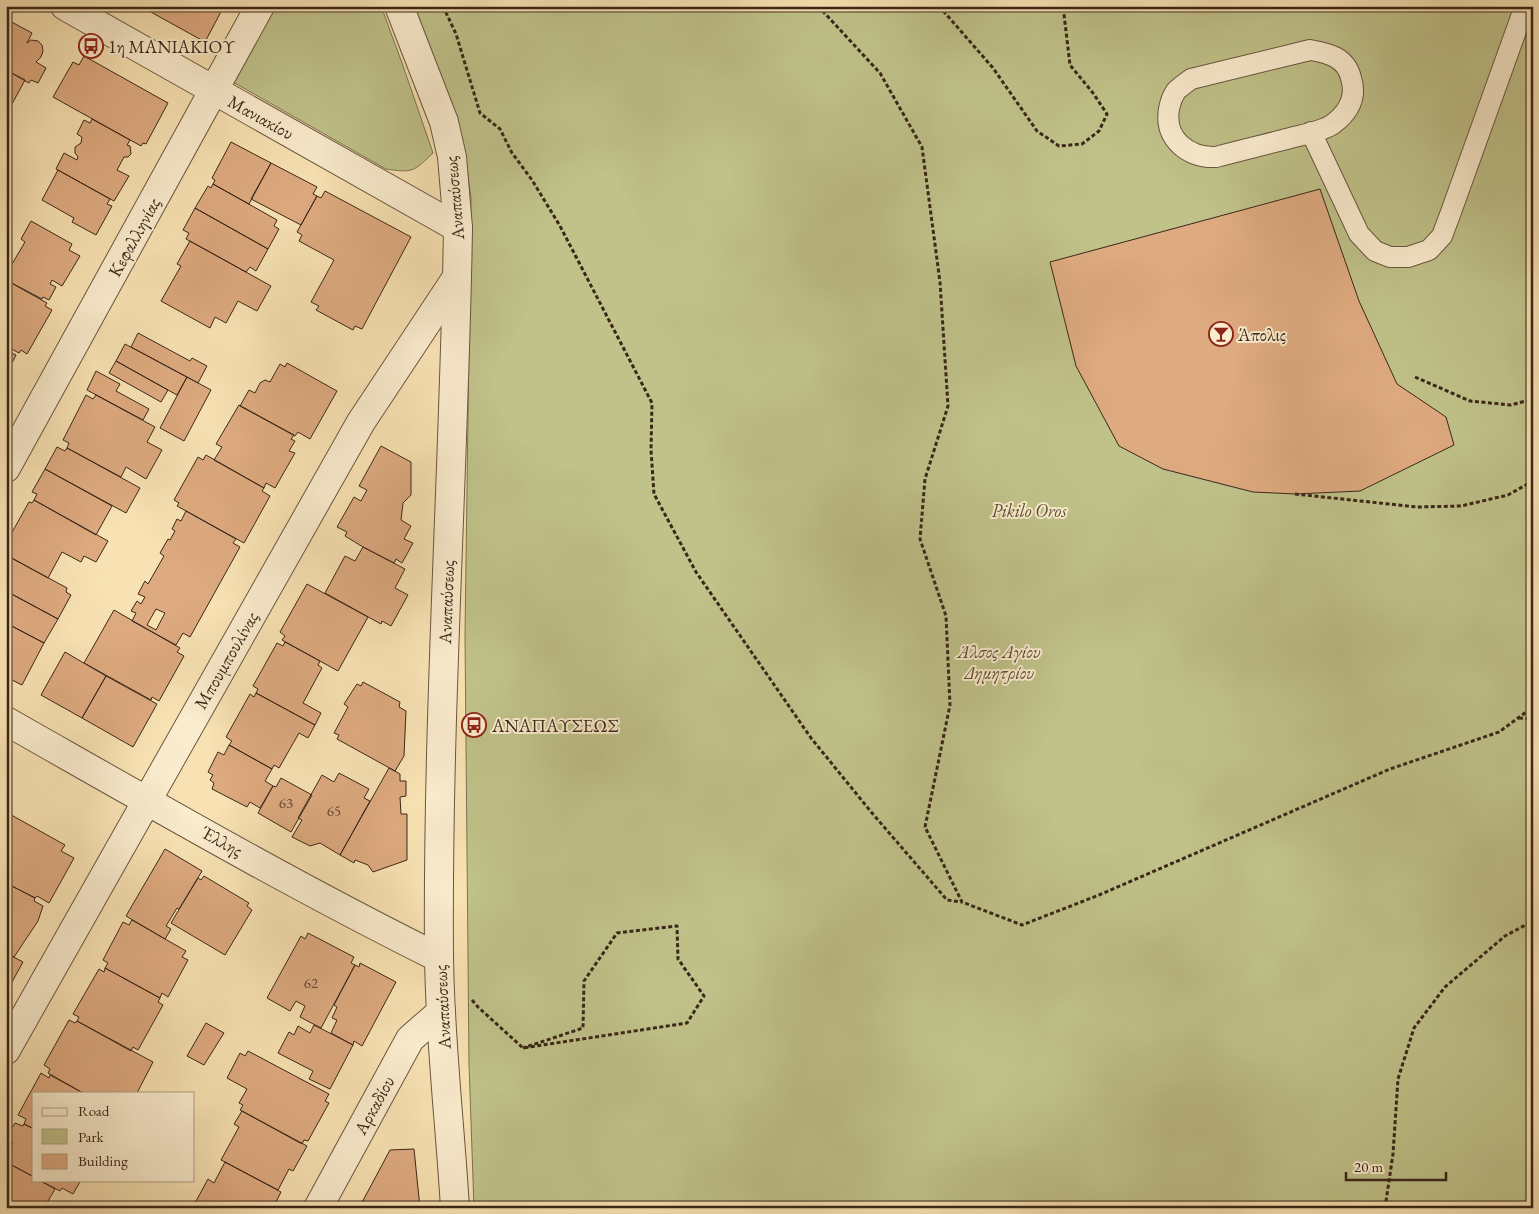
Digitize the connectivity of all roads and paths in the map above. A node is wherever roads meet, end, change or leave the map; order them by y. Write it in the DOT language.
graph roads {
  1 [pos="65,6"];
  2 [pos="260,6"];
  3 [pos="398,6"];
  4 [pos="443,6"];
  5 [pos="818,6"];
  6 [pos="939,6"];
  7 [pos="1063,6"];
  8 [pos="1115,6"];
  9 [pos="1165,6"];
  10 [pos="1525,6"];
  11 [pos="1152,7"];
  12 [pos="215,91"];
  13 [pos="1311,132"];
  14 [pos="458,228"];
  15 [pos="457,277"];
  16 [pos="1415,377"];
  17 [pos="1533,399"];
  18 [pos="6,468"];
  19 [pos="1533,482"];
  20 [pos="1296,494"];
  21 [pos="1533,707"];
  22 [pos="1519,718"];
  23 [pos="1533,719"];
  24 [pos="6,720"];
  25 [pos="147,800"];
  26 [pos="962,902"];
  27 [pos="1533,921"];
  28 [pos="439,958"];
  29 [pos="441,1012"];
  30 [pos="523,1048"];
  31 [pos="6,1050"];
  32 [pos="318,1208"];
  33 [pos="455,1208"];
  34 [pos="1385,1208"];
  1 -- 12 [label="street, Μανιακίου"];
  2 -- 12 [label="street, Κεφαλληνίας"];
  3 -- 14 [label="street, Αναπαύσεως"];
  4 -- 26 [label="path"];
  5 -- 26 [label="path"];
  6 -- 7 [label="path"];
  8 -- 11 [label="path"];
  9 -- 11 [label="path"];
  10 -- 13 [label="lane"];
  12 -- 14 [label="street, Μανιακίου"];
  12 -- 18 [label="street, Κεφαλληνίας"];
  13 -- 13 [label="lane"];
  14 -- 15 [label="street, Αναπαύσεως"];
  15 -- 25 [label="street, Μπουμπουλίνας"];
  15 -- 28 [label="street, Αναπαύσεως"];
  16 -- 17 [label="path"];
  19 -- 20 [label="path"];
  21 -- 22 [label="path"];
  22 -- 23 [label="path"];
  22 -- 26 [label="path"];
  24 -- 25 [label="street, Έλλης"];
  25 -- 28 [label="street, Έλλης"];
  25 -- 31 [label="street, Μπουμπουλίνας"];
  27 -- 34 [label="path"];
  28 -- 29 [label="street, Αναπαύσεως"];
  28 -- 30 [label="path"];
  29 -- 32 [label="street, Αρκαδίου"];
  29 -- 33 [label="street, Αναπαύσεως"];
  30 -- 30 [label="path"];
}
